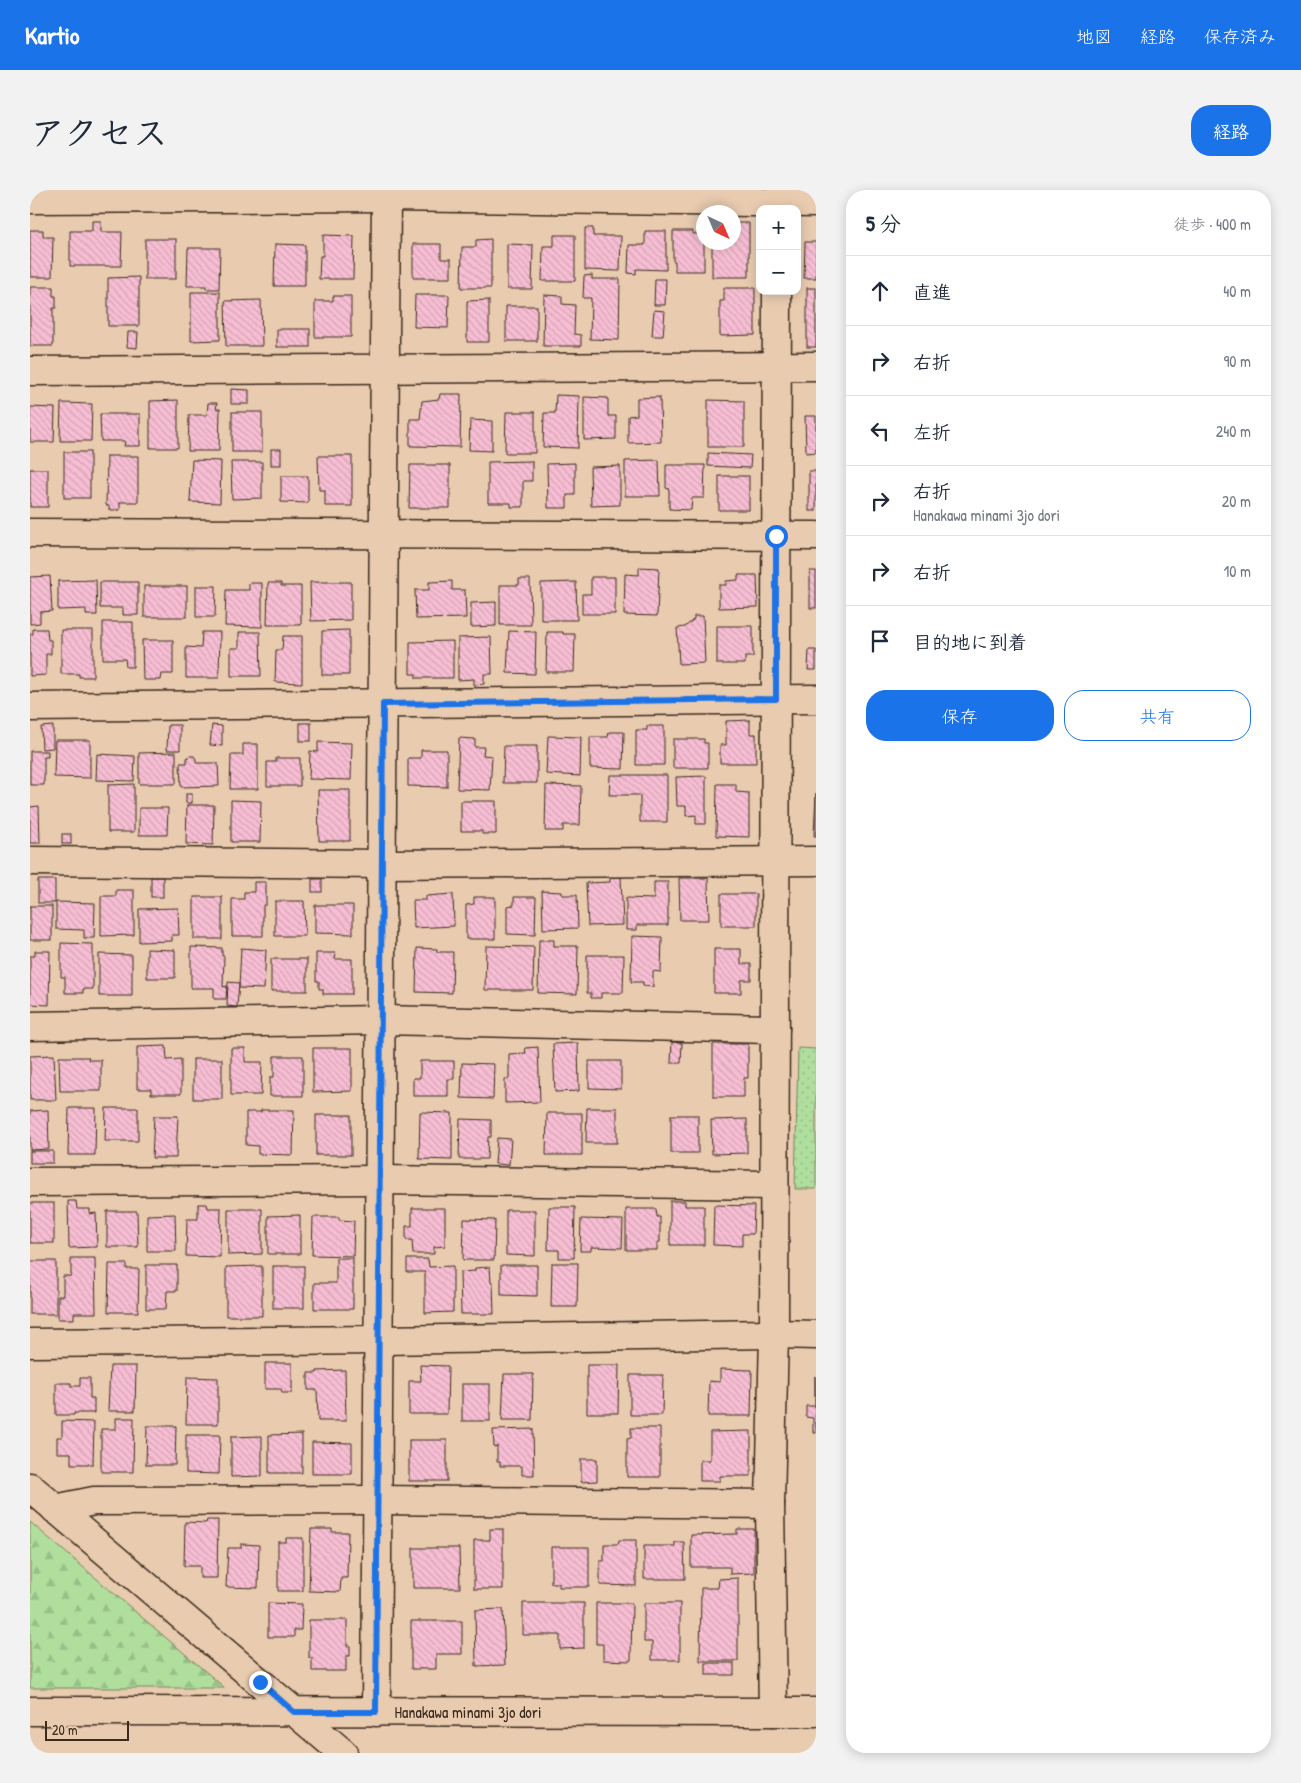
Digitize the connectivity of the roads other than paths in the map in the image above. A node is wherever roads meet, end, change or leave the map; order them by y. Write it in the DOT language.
graph roads {
  1 [pos="386,193"];
  2 [pos="30,199"];
  3 [pos="778,201"];
  4 [pos="816,203"];
  5 [pos="777,295"];
  6 [pos="777,366"];
  7 [pos="816,366"];
  8 [pos="385,369"];
  9 [pos="30,371"];
  10 [pos="30,533"];
  11 [pos="384,535"];
  12 [pos="776,536"];
  13 [pos="816,536"];
  14 [pos="776,699"];
  15 [pos="816,699"];
  16 [pos="383,704"];
  17 [pos="30,707"];
  18 [pos="30,861"];
  19 [pos="775,861"];
  20 [pos="816,861"];
  21 [pos="382,864"];
  22 [pos="381,1020"];
  23 [pos="30,1026"];
  24 [pos="775,1029"];
  25 [pos="380,1180"];
  26 [pos="30,1182"];
  27 [pos="774,1185"];
  28 [pos="774,1334"];
  29 [pos="816,1335"];
  30 [pos="379,1340"];
  31 [pos="30,1343"];
  32 [pos="30,1487"];
  33 [pos="378,1500"];
  34 [pos="770,1504"];
  35 [pos="55,1509"];
  36 [pos="30,1711"];
  37 [pos="294,1712"];
  38 [pos="376,1712"];
  39 [pos="773,1712"];
  40 [pos="816,1712"];
  41 [pos="343,1753"];
  1 -- 2 [label="street"];
  1 -- 3 [label="street"];
  1 -- 8 [label="street"];
  3 -- 4 [label="street"];
  5 -- 6 [label="street"];
  6 -- 7 [label="street"];
  6 -- 8 [label="street"];
  6 -- 12 [label="street"];
  8 -- 9 [label="street"];
  8 -- 11 [label="street"];
  10 -- 11 [label="street"];
  11 -- 12 [label="street"];
  11 -- 16 [label="street"];
  12 -- 13 [label="street"];
  12 -- 14 [label="street"];
  14 -- 15 [label="street"];
  14 -- 16 [label="street"];
  14 -- 19 [label="street"];
  16 -- 17 [label="street"];
  16 -- 21 [label="street"];
  18 -- 21 [label="street"];
  19 -- 20 [label="street"];
  19 -- 21 [label="street"];
  19 -- 24 [label="street"];
  21 -- 22 [label="street"];
  22 -- 23 [label="street"];
  22 -- 24 [label="street"];
  22 -- 25 [label="street"];
  24 -- 27 [label="street"];
  25 -- 26 [label="street"];
  25 -- 27 [label="street"];
  25 -- 30 [label="street"];
  27 -- 28 [label="street"];
  28 -- 29 [label="street"];
  28 -- 30 [label="street"];
  28 -- 34 [label="street"];
  30 -- 31 [label="street"];
  30 -- 33 [label="street"];
  32 -- 35 [label="street"];
  33 -- 34 [label="street"];
  33 -- 35 [label="street"];
  33 -- 38 [label="street"];
  34 -- 39 [label="street"];
  35 -- 37 [label="street"];
  36 -- 37 [label="street, Hanakawa minami 3jo dori"];
  37 -- 38 [label="street, Hanakawa minami 3jo dori"];
  37 -- 41 [label="street"];
  38 -- 39 [label="street, Hanakawa minami 3jo dori"];
  39 -- 40 [label="street, Hanakawa minami 3jo dori"];
}
